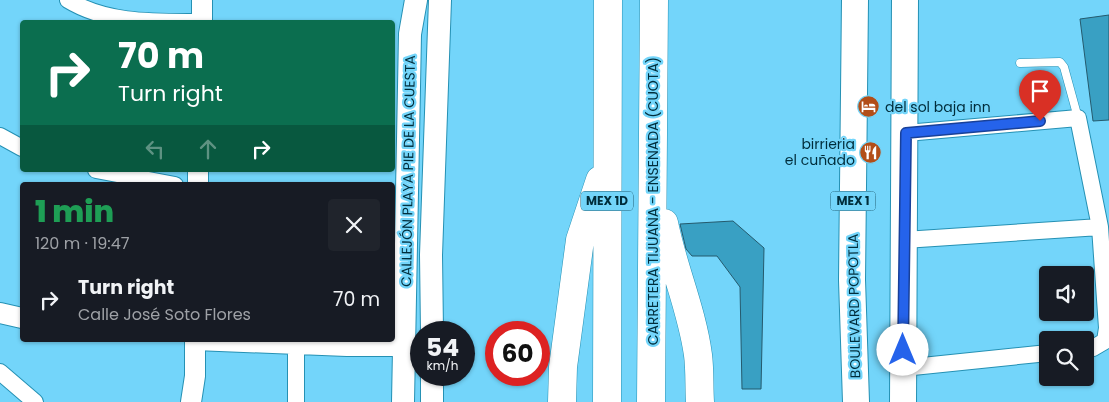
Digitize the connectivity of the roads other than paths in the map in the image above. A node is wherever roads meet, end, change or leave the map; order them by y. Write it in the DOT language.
graph roads {
  1 [pos="68,0"];
  2 [pos="202,0"];
  3 [pos="416,0"];
  4 [pos="440,0"];
  5 [pos="608,0"];
  6 [pos="654,0"];
  7 [pos="855,0"];
  8 [pos="905,0"];
  9 [pos="125,20"];
  10 [pos="202,20"];
  11 [pos="1020,63"];
  12 [pos="1078,118"];
  13 [pos="906,133"];
  14 [pos="0,136"];
  15 [pos="20,147"];
  16 [pos="606,160"];
  17 [pos="653,167"];
  18 [pos="107,172"];
  19 [pos="160,182"];
  20 [pos="1100,227"];
  21 [pos="904,240"];
  22 [pos="0,313"];
  23 [pos="20,318"];
  24 [pos="413,321"];
  25 [pos="432,321"];
  26 [pos="191,342"];
  27 [pos="212,342"];
  28 [pos="296,346"];
  29 [pos="1094,347"];
  30 [pos="410,348"];
  31 [pos="1039,354"];
  32 [pos="410,364"];
  33 [pos="903,368"];
  34 [pos="0,372"];
  35 [pos="432,386"];
  36 [pos="36,402"];
  37 [pos="191,402"];
  38 [pos="296,402"];
  39 [pos="403,402"];
  40 [pos="432,402"];
  41 [pos="562,402"];
  42 [pos="608,402"];
  43 [pos="651,402"];
  44 [pos="700,402"];
  45 [pos="856,402"];
  46 [pos="903,402"];
  1 -- 9 [label="street"];
  2 -- 10 [label="street"];
  3 -- 24 [label="main road, CALLEJÓN PLAYA PIE DE LA CUESTA"];
  4 -- 25 [label="main road, CALLEJÓN PLAYA PIE DE LA CUESTA"];
  5 -- 16 [label="highway, MEX 1D"];
  6 -- 17 [label="highway, CARRETERA TIJUANA - ENSENADA (CUOTA) / MEX 1D"];
  7 -- 45 [label="main road, BOULEVARD POPOTLA / MEX 1"];
  8 -- 13 [label="main road"];
  11 -- 12 [label="lane"];
  12 -- 13 [label="street"];
  12 -- 20 [label="street"];
  13 -- 21 [label="main road"];
  14 -- 15 [label="street"];
  16 -- 41 [label="highway"];
  16 -- 42 [label="highway, MEX 1D"];
  17 -- 43 [label="highway, CARRETERA TIJUANA - ENSENADA (CUOTA) / MEX 1D"];
  17 -- 44 [label="highway"];
  18 -- 19 [label="street"];
  20 -- 21 [label="street"];
  20 -- 29 [label="street"];
  21 -- 33 [label="main road"];
  22 -- 23 [label="street"];
  26 -- 37 [label="street"];
  27 -- 28 [label="street"];
  28 -- 30 [label="street"];
  28 -- 38 [label="street"];
  31 -- 33 [label="street"];
  32 -- 39 [label="main road, CALLEJÓN PLAYA PIE DE LA CUESTA"];
  33 -- 46 [label="main road"];
  34 -- 36 [label="street"];
  35 -- 40 [label="main road"];
}
